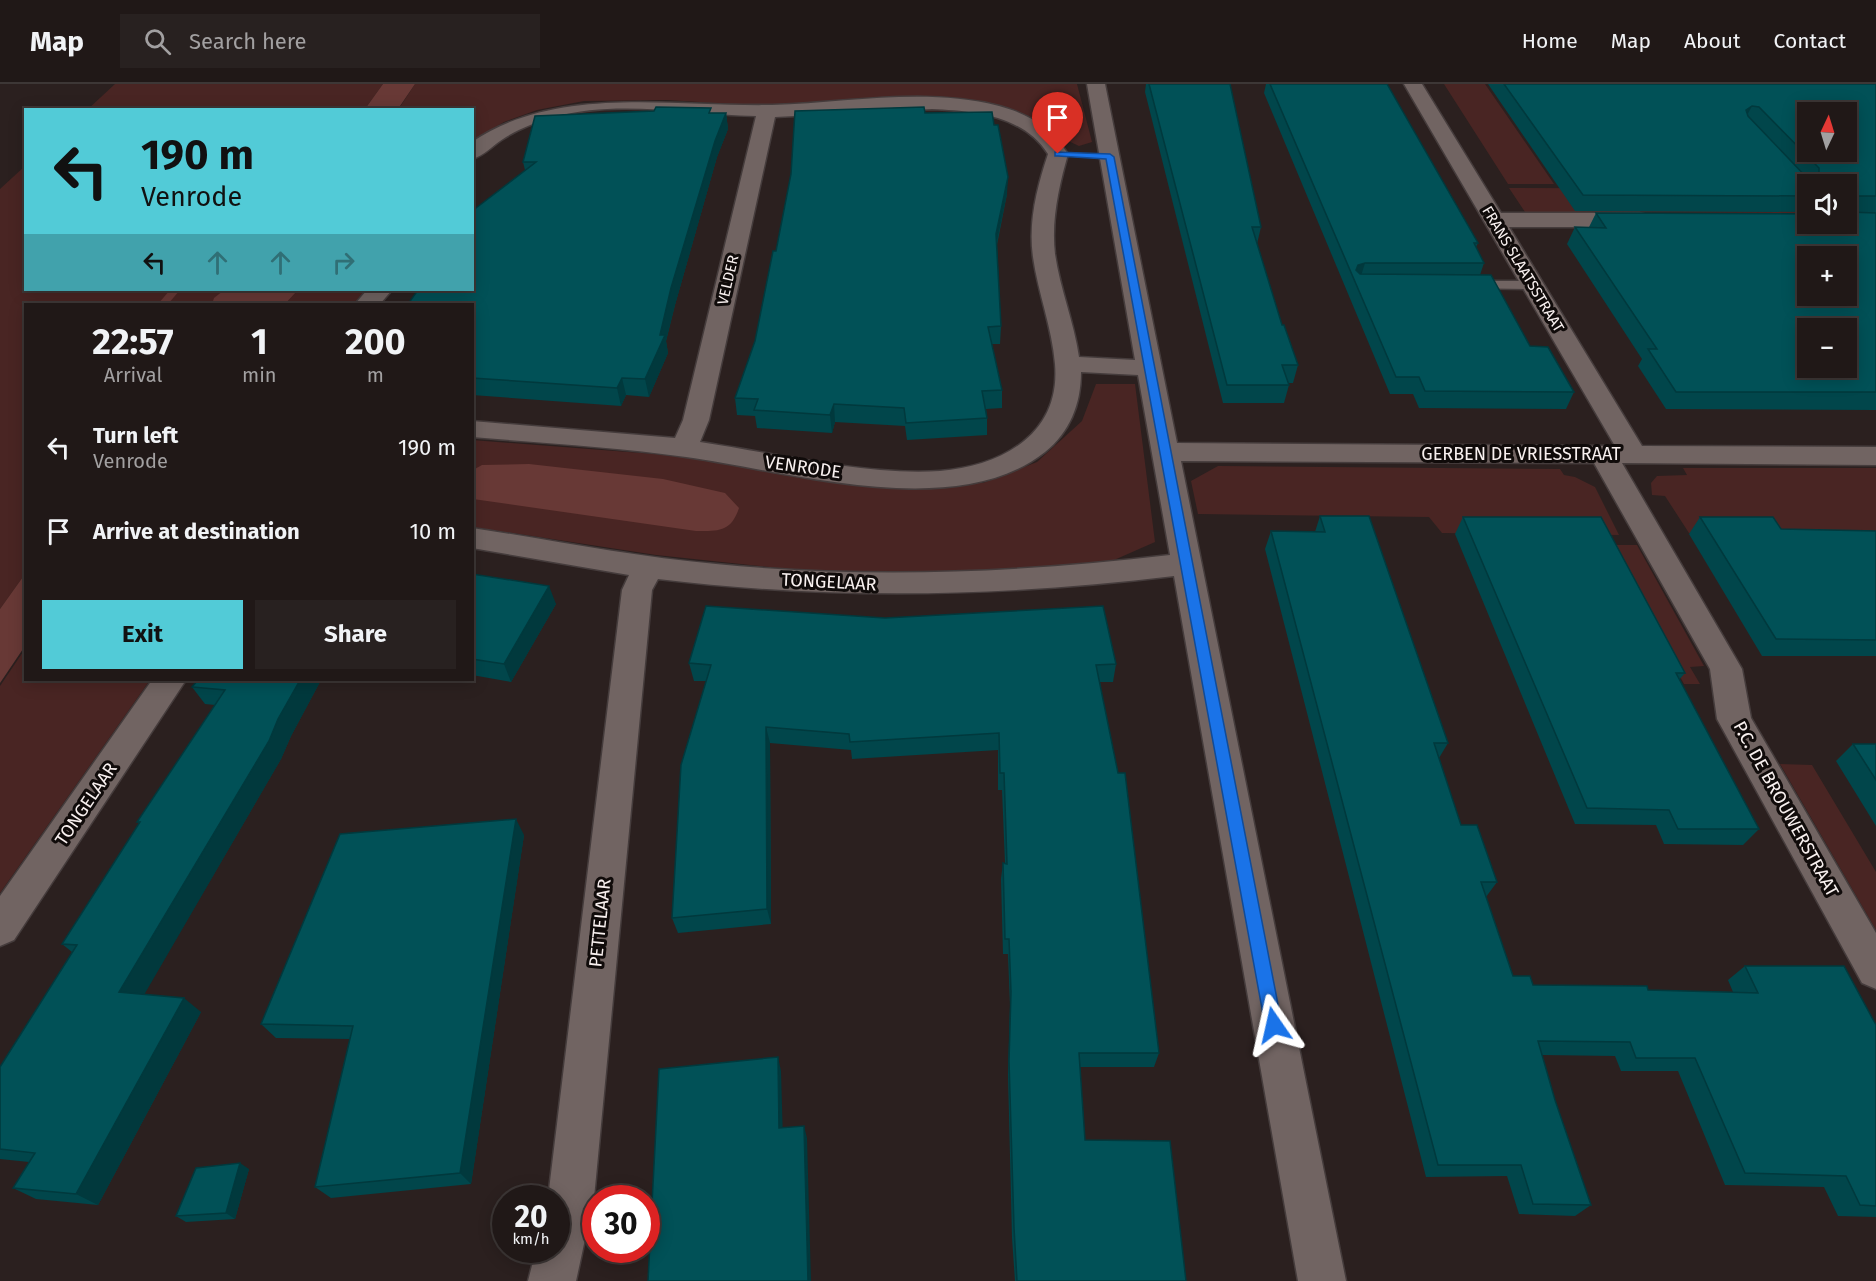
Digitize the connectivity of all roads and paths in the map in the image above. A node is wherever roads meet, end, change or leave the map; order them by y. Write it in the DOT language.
graph roads {
  1 [pos="1096,84"];
  2 [pos="1413,84"];
  3 [pos="767,111"];
  4 [pos="474,151"];
  5 [pos="1084,155"];
  6 [pos="1493,220"];
  7 [pos="1656,220"];
  8 [pos="1452,285"];
  9 [pos="1533,285"];
  10 [pos="379,291"];
  11 [pos="368,303"];
  12 [pos="1068,364"];
  13 [pos="1150,368"];
  14 [pos="474,429"];
  15 [pos="684,448"];
  16 [pos="1166,452"];
  17 [pos="1618,455"];
  18 [pos="1876,456"];
  19 [pos="474,538"];
  20 [pos="1187,564"];
  21 [pos="648,567"];
  22 [pos="169,681"];
  23 [pos="0,928"];
  24 [pos="1876,970"];
  25 [pos="552,1281"];
  26 [pos="1322,1281"];
  1 -- 5 [label="street"];
  2 -- 6 [label="street, FRANS SLAATSSTRAAT"];
  3 -- 4 [label="street"];
  3 -- 5 [label="street"];
  3 -- 15 [label="street, VELDER"];
  5 -- 12 [label="street, VENRODE"];
  5 -- 13 [label="street"];
  6 -- 7 [label="street"];
  6 -- 9 [label="street, FRANS SLAATSSTRAAT"];
  8 -- 9 [label="lane"];
  9 -- 17 [label="street, FRANS SLAATSSTRAAT"];
  10 -- 11 [label="street"];
  12 -- 13 [label="street"];
  12 -- 15 [label="street, VENRODE"];
  13 -- 16 [label="street"];
  14 -- 15 [label="street, VENRODE"];
  16 -- 17 [label="street, GERBEN DE VRIESSTRAAT"];
  16 -- 20 [label="street"];
  17 -- 18 [label="street, GERBEN DE VRIESSTRAAT"];
  17 -- 24 [label="street, P.C. DE BROUWERSTRAAT"];
  19 -- 21 [label="street, TONGELAAR"];
  20 -- 21 [label="street, TONGELAAR"];
  20 -- 26 [label="street"];
  21 -- 25 [label="street, PETTELAAR"];
  22 -- 23 [label="street, TONGELAAR"];
}
